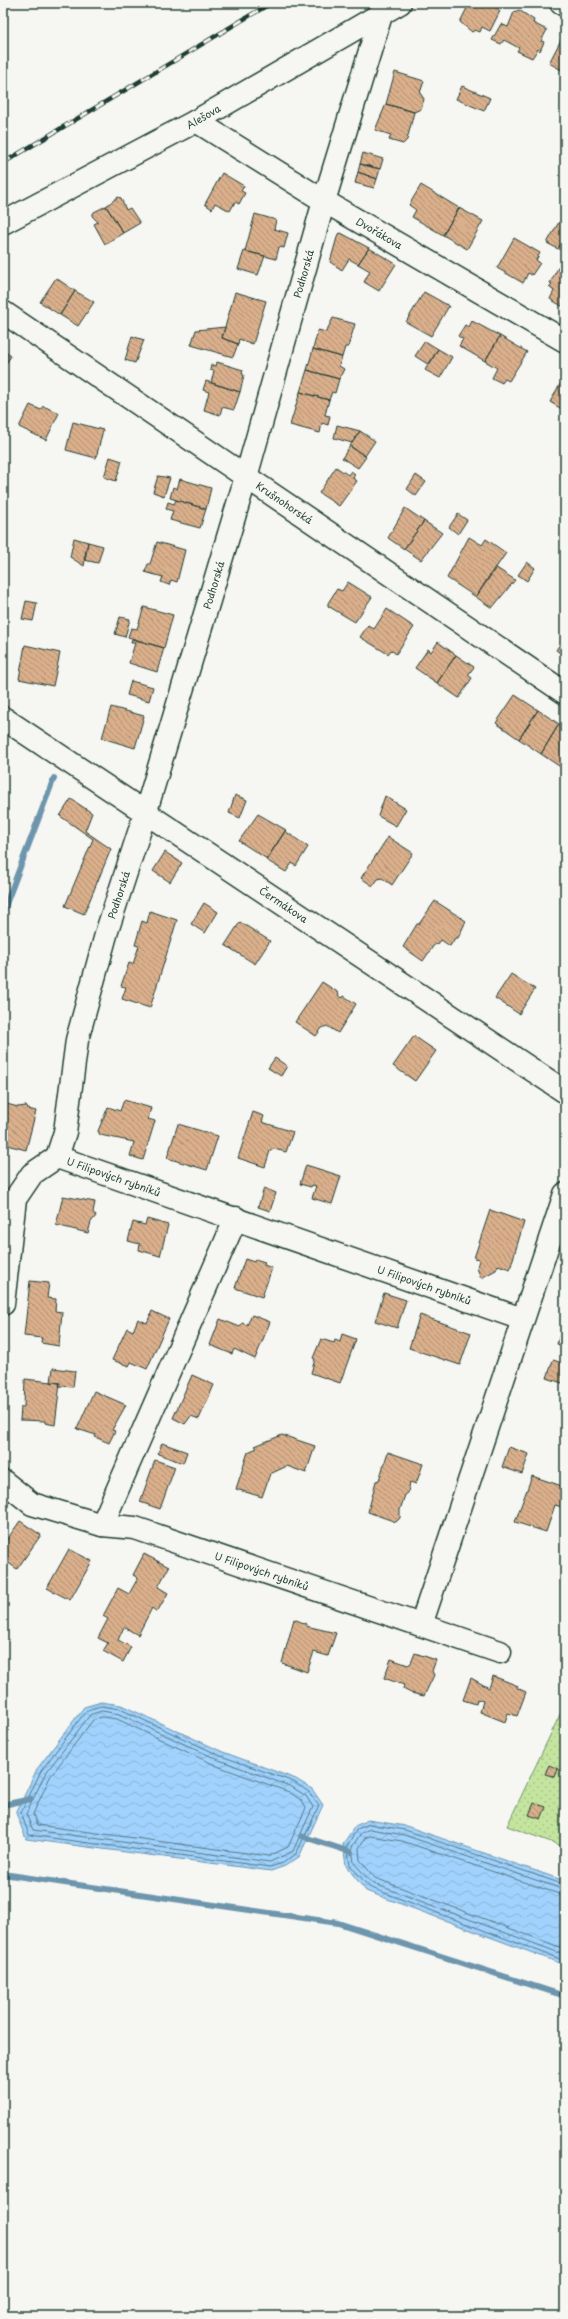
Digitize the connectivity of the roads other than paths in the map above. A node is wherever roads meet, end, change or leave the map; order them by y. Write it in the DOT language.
graph roads {
  1 [pos="400,3"];
  2 [pos="561,3"];
  3 [pos="565,5"];
  4 [pos="381,15"];
  5 [pos="196,121"];
  6 [pos="324,201"];
  7 [pos="3,223"];
  8 [pos="3,312"];
  9 [pos="565,341"];
  10 [pos="246,477"];
  11 [pos="565,693"];
  12 [pos="3,718"];
  13 [pos="145,814"];
  14 [pos="565,1091"];
  15 [pos="57,1157"];
  16 [pos="565,1194"];
  17 [pos="236,1218"];
  18 [pos="3,1304"];
  19 [pos="522,1319"];
  20 [pos="3,1481"];
  21 [pos="102,1525"];
  22 [pos="421,1625"];
  23 [pos="500,1652"];
  1 -- 4 [label="street, Alešova"];
  2 -- 3 [label="street"];
  4 -- 5 [label="street, Alešova"];
  4 -- 6 [label="street, Podhorská"];
  5 -- 6 [label="street, Dvořákova"];
  5 -- 7 [label="street, Alešova"];
  6 -- 9 [label="street, Dvořákova"];
  6 -- 10 [label="street, Podhorská"];
  8 -- 10 [label="street, Krušnohorská"];
  10 -- 11 [label="street, Krušnohorská"];
  10 -- 13 [label="street, Podhorská"];
  12 -- 13 [label="street, Čermákova"];
  13 -- 14 [label="street, Čermákova"];
  13 -- 15 [label="street, Podhorská"];
  15 -- 17 [label="street, U Filipových rybníků"];
  15 -- 18 [label="street, U Filipových rybníků"];
  16 -- 19 [label="street"];
  17 -- 19 [label="street, U Filipových rybníků"];
  17 -- 21 [label="street"];
  19 -- 22 [label="street"];
  20 -- 21 [label="street, U Filipových rybníků"];
  21 -- 22 [label="street, U Filipových rybníků"];
  22 -- 23 [label="street, U Filipových rybníků"];
}
